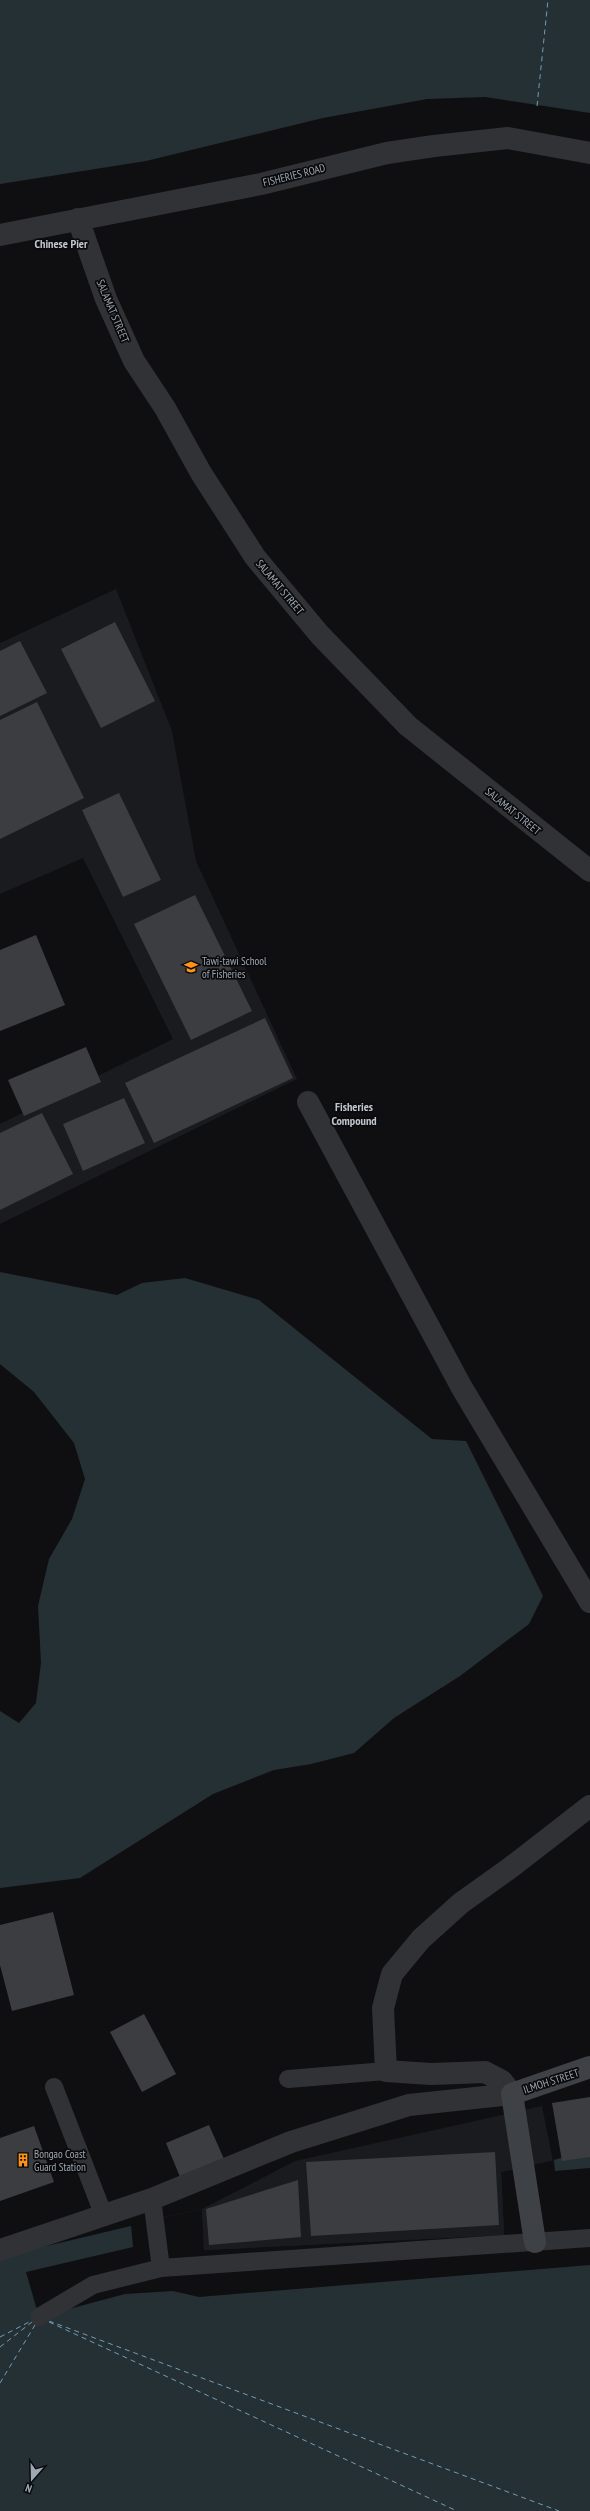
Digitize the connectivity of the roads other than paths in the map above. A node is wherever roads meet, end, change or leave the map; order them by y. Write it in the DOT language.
graph roads {
  1 [pos="590,153"];
  2 [pos="78,219"];
  3 [pos="0,235"];
  4 [pos="590,871"];
  5 [pos="308,1102"];
  6 [pos="590,1602"];
  7 [pos="590,1806"];
  8 [pos="590,2067"];
  9 [pos="386,2071"];
  10 [pos="288,2079"];
  11 [pos="54,2087"];
  12 [pos="512,2094"];
  13 [pos="152,2200"];
  14 [pos="104,2216"];
  15 [pos="590,2238"];
  16 [pos="535,2242"];
  17 [pos="0,2250"];
  18 [pos="161,2268"];
  19 [pos="39,2317"];
  1 -- 2 [label="street, FISHERIES ROAD"];
  2 -- 3 [label="street, FISHERIES ROAD"];
  2 -- 4 [label="street, SALAMAT STREET"];
  5 -- 6 [label="street"];
  7 -- 9 [label="street"];
  8 -- 12 [label="street, ILMOH STREET"];
  9 -- 10 [label="lane"];
  9 -- 12 [label="street"];
  11 -- 14 [label="lane"];
  12 -- 13 [label="street"];
  12 -- 16 [label="street"];
  13 -- 14 [label="street"];
  13 -- 18 [label="lane"];
  14 -- 17 [label="street"];
  15 -- 16 [label="lane"];
  16 -- 18 [label="lane"];
  18 -- 19 [label="lane"];
}
